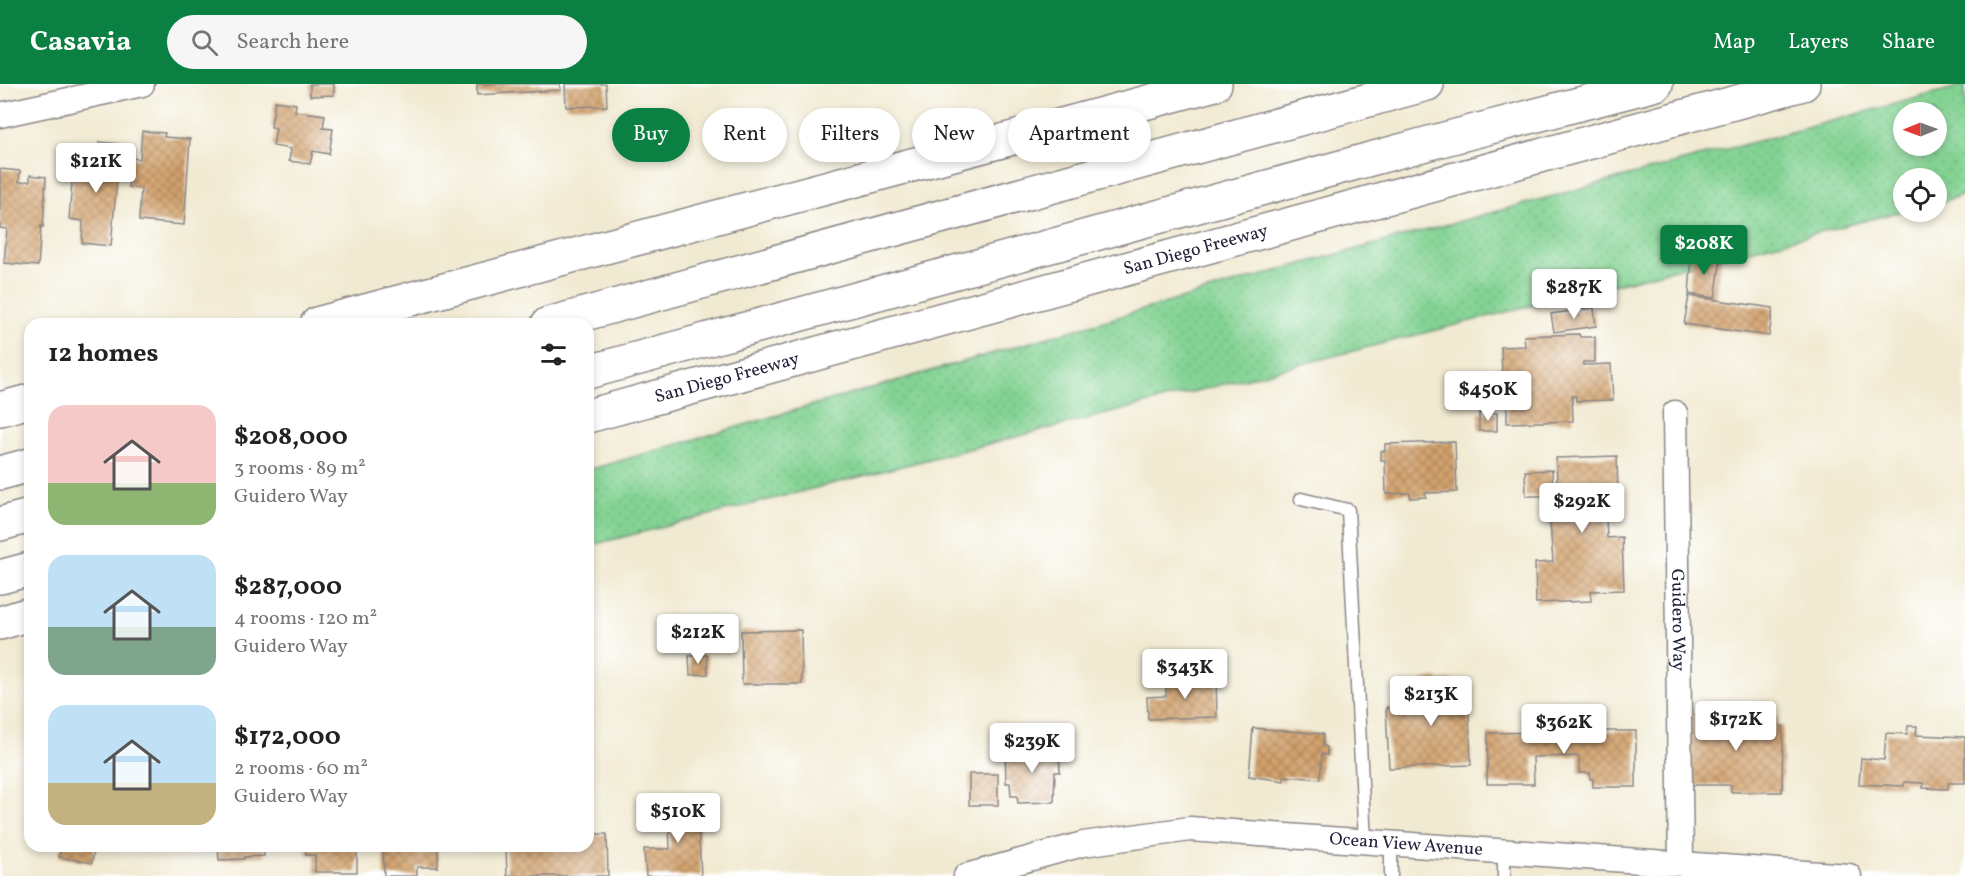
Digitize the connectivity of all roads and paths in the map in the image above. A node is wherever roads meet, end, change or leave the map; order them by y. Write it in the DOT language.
graph roads {
  1 [pos="142,84"];
  2 [pos="1215,84"];
  3 [pos="1427,84"];
  4 [pos="1656,84"];
  5 [pos="1803,84"];
  6 [pos="0,115"];
  7 [pos="339,318"];
  8 [pos="570,318"];
  9 [pos="594,370"];
  10 [pos="24,402"];
  11 [pos="0,409"];
  12 [pos="594,414"];
  13 [pos="1675,414"];
  14 [pos="24,467"];
  15 [pos="0,473"];
  16 [pos="1301,499"];
  17 [pos="24,518"];
  18 [pos="0,524"];
  19 [pos="24,571"];
  20 [pos="0,577"];
  21 [pos="24,616"];
  22 [pos="0,622"];
  23 [pos="1365,841"];
  24 [pos="1391,843"];
  25 [pos="1504,850"];
  26 [pos="1681,863"];
  27 [pos="1012,870"];
  28 [pos="966,876"];
  29 [pos="1390,876"];
  30 [pos="1504,876"];
  31 [pos="1849,876"];
  1 -- 6 [label="street"];
  2 -- 7 [label="highway"];
  3 -- 8 [label="highway"];
  4 -- 9 [label="highway"];
  5 -- 12 [label="highway, San Diego Freeway"];
  10 -- 11 [label="highway"];
  13 -- 26 [label="street, Guidero Way"];
  14 -- 15 [label="highway"];
  16 -- 23 [label="lane"];
  17 -- 18 [label="highway"];
  19 -- 20 [label="highway"];
  21 -- 22 [label="highway"];
  23 -- 24 [label="street, Ocean View Avenue"];
  23 -- 27 [label="street, Ocean View Avenue"];
  24 -- 25 [label="street, Ocean View Avenue"];
  24 -- 29 [label="lane"];
  25 -- 26 [label="street, Ocean View Avenue"];
  25 -- 30 [label="lane"];
  26 -- 31 [label="street, Ocean View Avenue"];
  27 -- 28 [label="street, Ocean View Avenue"];
}
